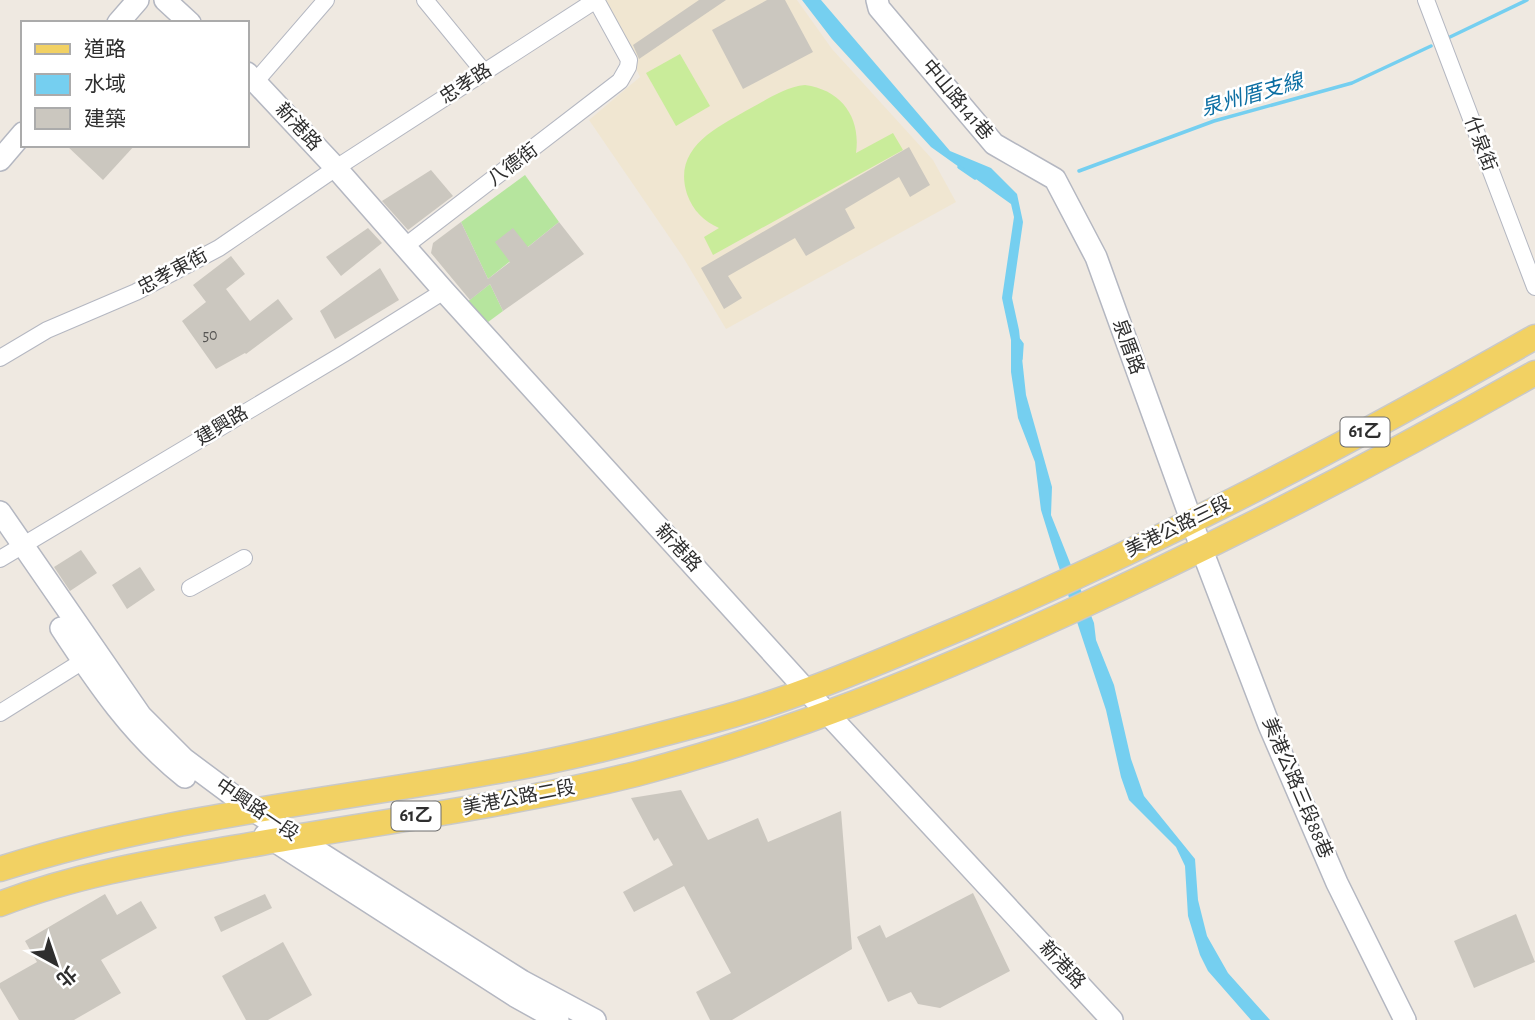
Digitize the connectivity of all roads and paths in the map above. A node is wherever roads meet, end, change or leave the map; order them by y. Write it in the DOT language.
graph roads {
  1 [pos="138,0"];
  2 [pos="165,0"];
  3 [pos="326,0"];
  4 [pos="425,0"];
  5 [pos="596,0"];
  6 [pos="877,0"];
  7 [pos="1426,0"];
  8 [pos="120,21"];
  9 [pos="188,21"];
  10 [pos="485,72"];
  11 [pos="251,77"];
  12 [pos="21,135"];
  13 [pos="0,160"];
  14 [pos="336,168"];
  15 [pos="1055,179"];
  16 [pos="404,247"];
  17 [pos="1535,286"];
  18 [pos="443,291"];
  19 [pos="1535,337"];
  20 [pos="0,358"];
  21 [pos="1535,373"];
  22 [pos="0,512"];
  23 [pos="1191,520"];
  24 [pos="8,548"];
  25 [pos="1202,550"];
  26 [pos="244,558"];
  27 [pos="190,588"];
  28 [pos="83,661"];
  29 [pos="808,691"];
  30 [pos="0,713"];
  31 [pos="828,714"];
  32 [pos="245,813"];
  33 [pos="285,839"];
  34 [pos="0,870"];
  35 [pos="0,904"];
  36 [pos="558,1020"];
  37 [pos="595,1020"];
  38 [pos="1112,1020"];
  39 [pos="1405,1020"];
  1 -- 8 [label="street"];
  2 -- 9 [label="street"];
  3 -- 11 [label="street"];
  4 -- 10 [label="street"];
  5 -- 10 [label="street, 忠孝路"];
  5 -- 16 [label="street, 八德街"];
  6 -- 15 [label="street, 中山路141巷"];
  7 -- 17 [label="street, 什泉街"];
  10 -- 14 [label="street, 忠孝路"];
  11 -- 14 [label="street, 新港路"];
  12 -- 13 [label="street"];
  14 -- 16 [label="street, 新港路"];
  14 -- 20 [label="street, 忠孝東街"];
  15 -- 23 [label="street, 泉厝路"];
  16 -- 18 [label="street, 新港路"];
  18 -- 24 [label="street, 建興路"];
  18 -- 29 [label="street, 新港路"];
  19 -- 23 [label="main road, 美港公路三段 / 61乙"];
  21 -- 25 [label="main road, 美港公路三段 / 61乙"];
  22 -- 24 [label="street, 中興路一段"];
  23 -- 25 [label="street, 泉厝路"];
  23 -- 29 [label="main road, 美港公路三段 / 61乙"];
  24 -- 28 [label="street, 中興路一段"];
  24 -- 32 [label="street, 中興路一段"];
  25 -- 31 [label="main road, 美港公路三段 / 61乙"];
  25 -- 39 [label="street, 美港公路三段88巷"];
  26 -- 27 [label="street"];
  28 -- 30 [label="street"];
  28 -- 32 [label="street, 中興路一段"];
  29 -- 31 [label="street, 新港路"];
  29 -- 32 [label="main road, 美港公路二段 / 61乙"];
  31 -- 33 [label="main road, 美港公路二段 / 61乙"];
  31 -- 38 [label="street, 新港路"];
  32 -- 33 [label="street, 中興路一段"];
  32 -- 34 [label="main road, 美港公路二段 / 61乙"];
  33 -- 35 [label="main road, 美港公路二段 / 61乙"];
  33 -- 36 [label="street, 中興路一段"];
  33 -- 37 [label="street, 中興路一段"];
}
